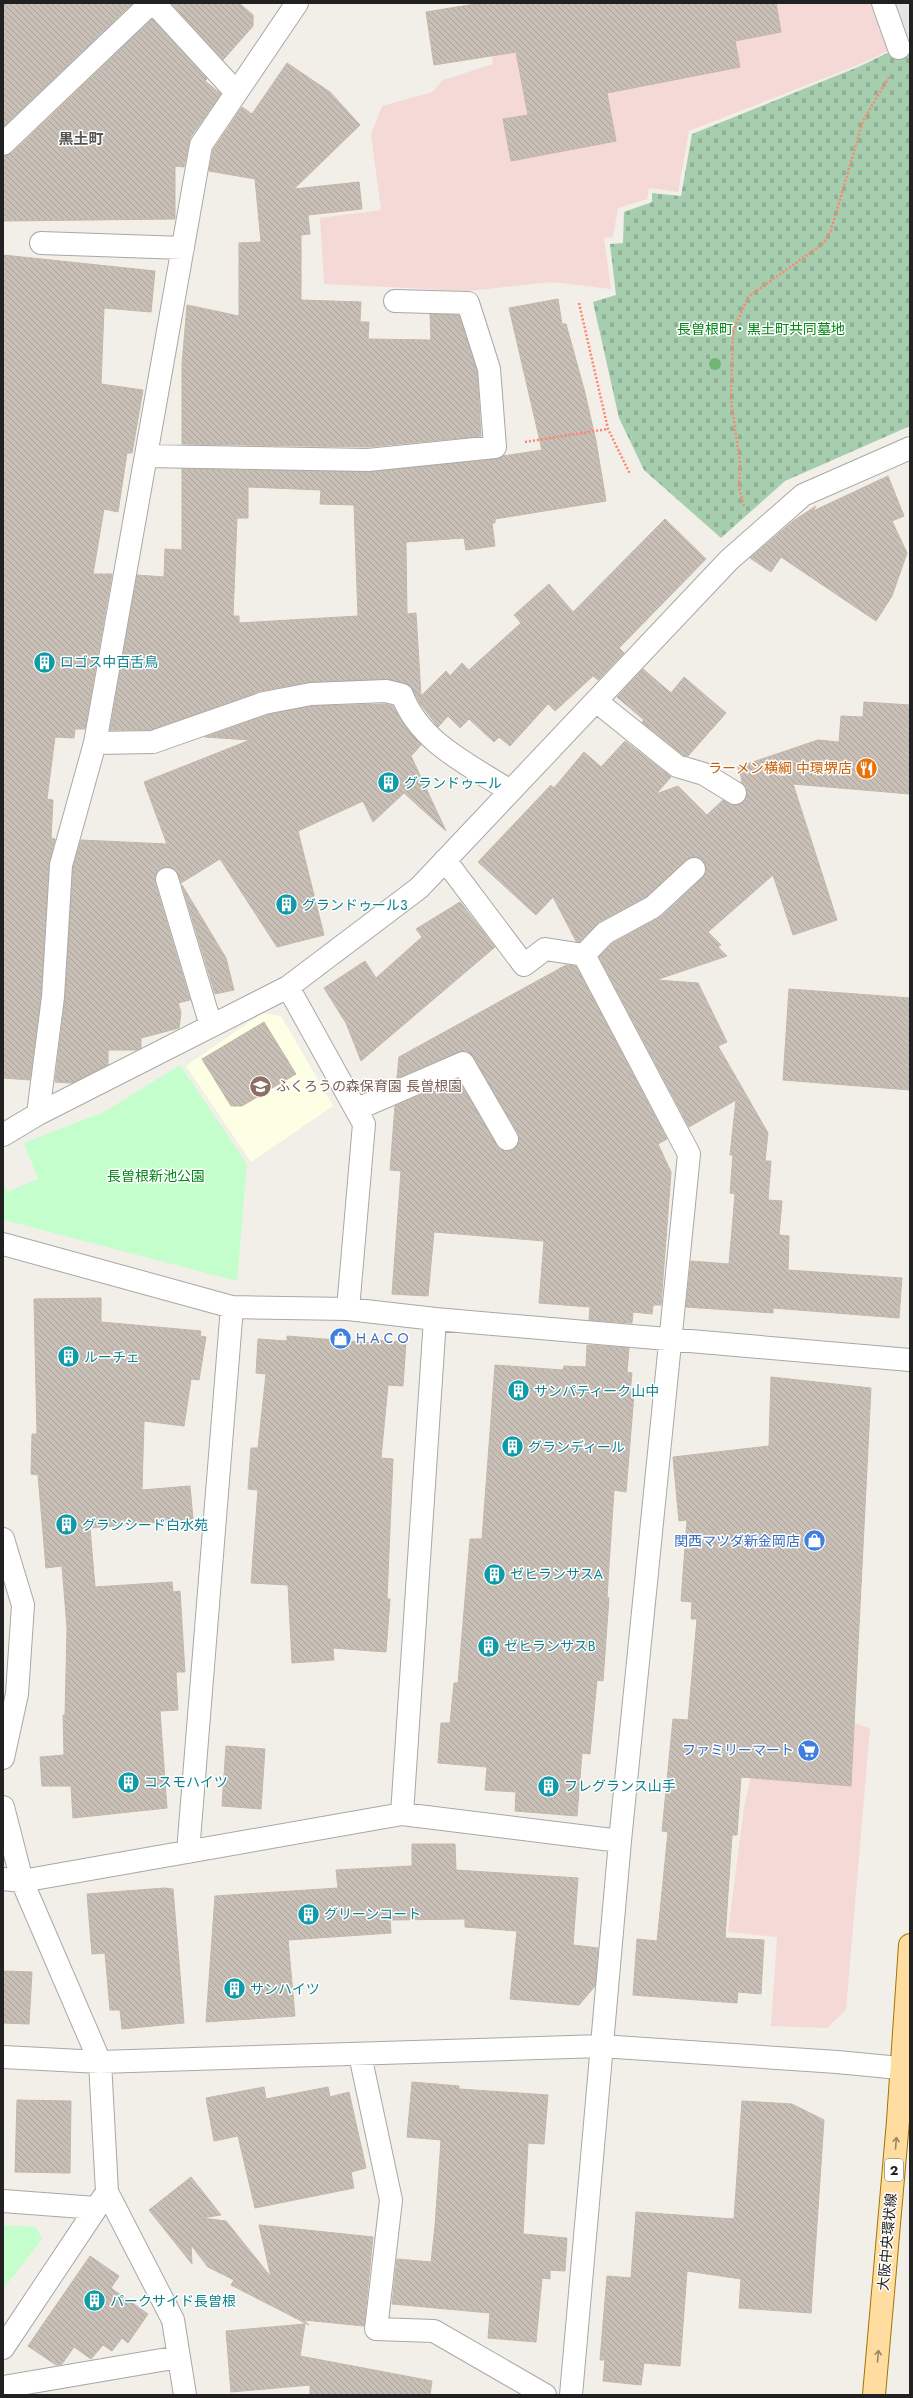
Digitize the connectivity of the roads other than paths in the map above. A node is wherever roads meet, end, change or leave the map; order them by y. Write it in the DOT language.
graph roads {
  1 [pos="152,3"];
  2 [pos="297,3"];
  3 [pos="883,3"];
  4 [pos="899,48"];
  5 [pos="236,92"];
  6 [pos="3,144"];
  7 [pos="42,243"];
  8 [pos="183,248"];
  9 [pos="395,301"];
  10 [pos="910,448"];
  11 [pos="146,456"];
  12 [pos="596,701"];
  13 [pos="95,743"];
  14 [pos="510,791"];
  15 [pos="735,793"];
  16 [pos="446,860"];
  17 [pos="694,869"];
  18 [pos="167,879"];
  19 [pos="584,955"];
  20 [pos="288,987"];
  21 [pos="211,1026"];
  22 [pos="356,1109"];
  23 [pos="38,1114"];
  24 [pos="3,1134"];
  25 [pos="507,1139"];
  26 [pos="3,1244"];
  27 [pos="232,1307"];
  28 [pos="348,1309"];
  29 [pos="435,1319"];
  30 [pos="669,1339"];
  31 [pos="910,1360"];
  32 [pos="3,1539"];
  33 [pos="10,1693"];
  34 [pos="3,1758"];
  35 [pos="3,1807"];
  36 [pos="402,1814"];
  37 [pos="620,1841"];
  38 [pos="188,1852"];
  39 [pos="12,1880"];
  40 [pos="910,1945"];
  41 [pos="601,2046"];
  42 [pos="360,2055"];
  43 [pos="3,2057"];
  44 [pos="100,2062"];
  45 [pos="905,2068"];
  46 [pos="102,2200"];
  47 [pos="3,2201"];
  48 [pos="3,2348"];
  49 [pos="179,2356"];
  50 [pos="3,2387"];
  51 [pos="185,2395"];
  52 [pos="545,2395"];
  53 [pos="572,2395"];
  54 [pos="874,2395"];
  1 -- 5 [label="street"];
  1 -- 6 [label="street"];
  2 -- 5 [label="street"];
  3 -- 4 [label="street"];
  5 -- 8 [label="street"];
  7 -- 8 [label="street"];
  8 -- 11 [label="street"];
  9 -- 11 [label="street"];
  10 -- 12 [label="street"];
  11 -- 13 [label="street"];
  12 -- 14 [label="street"];
  12 -- 15 [label="street"];
  13 -- 14 [label="street"];
  13 -- 23 [label="street"];
  14 -- 16 [label="street"];
  16 -- 19 [label="street"];
  16 -- 20 [label="street"];
  17 -- 19 [label="street"];
  18 -- 21 [label="street"];
  19 -- 30 [label="street"];
  20 -- 21 [label="street"];
  20 -- 22 [label="street"];
  21 -- 23 [label="street"];
  22 -- 25 [label="street"];
  22 -- 28 [label="street"];
  23 -- 24 [label="street"];
  26 -- 27 [label="street"];
  27 -- 28 [label="street"];
  27 -- 38 [label="street"];
  28 -- 29 [label="street"];
  29 -- 30 [label="street"];
  29 -- 36 [label="street"];
  30 -- 31 [label="street"];
  30 -- 37 [label="street"];
  32 -- 33 [label="street"];
  33 -- 34 [label="street"];
  35 -- 39 [label="street"];
  36 -- 37 [label="street"];
  36 -- 38 [label="street"];
  37 -- 41 [label="street"];
  38 -- 39 [label="street"];
  39 -- 44 [label="street"];
  40 -- 45 [label="main road, 大阪中央環状線 / 2"];
  41 -- 42 [label="street"];
  41 -- 45 [label="street"];
  41 -- 53 [label="street"];
  42 -- 44 [label="street"];
  42 -- 52 [label="street"];
  43 -- 44 [label="street"];
  44 -- 46 [label="street"];
  54 -- 45 [label="main road, 大阪中央環状線 / 2, one-way"];
  46 -- 47 [label="street"];
  46 -- 48 [label="street"];
  46 -- 49 [label="street"];
  49 -- 50 [label="street"];
  49 -- 51 [label="street"];
}
